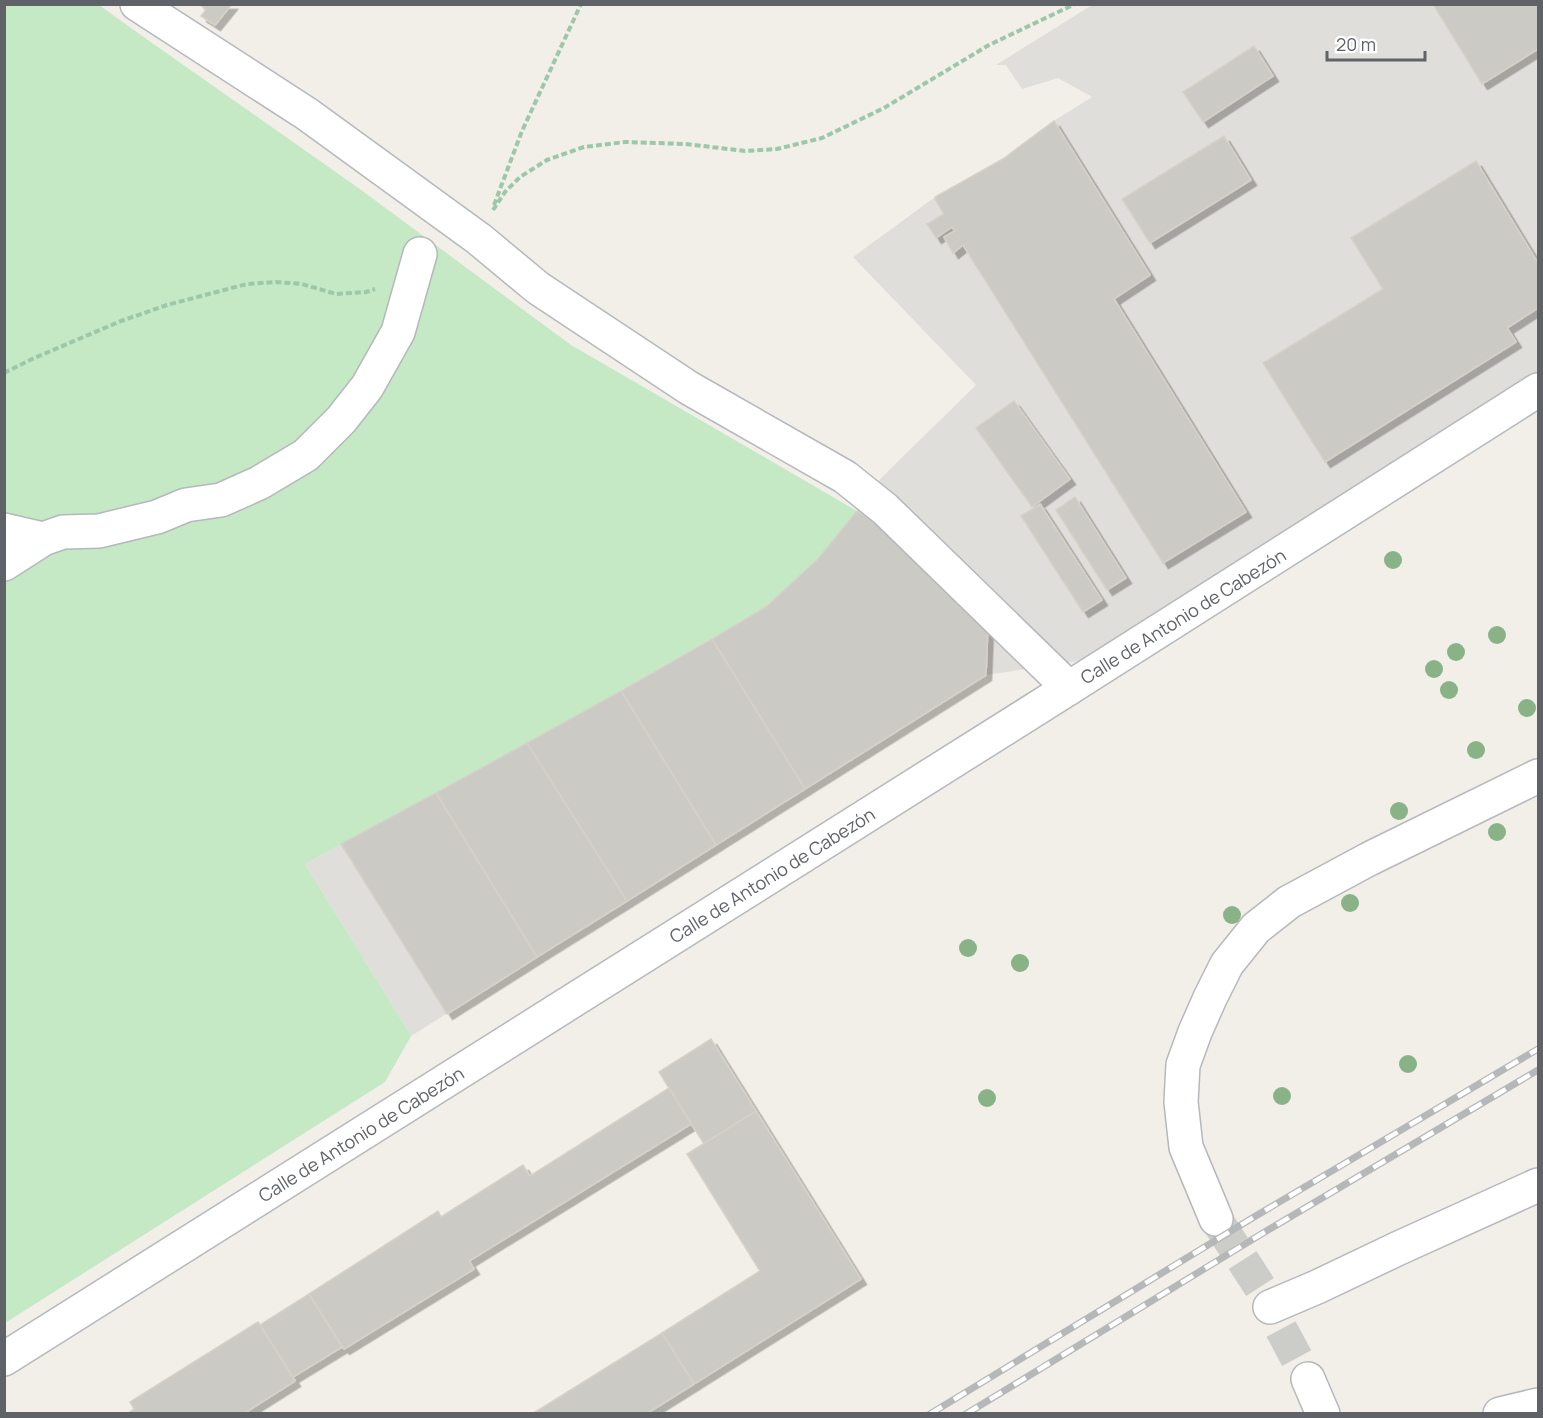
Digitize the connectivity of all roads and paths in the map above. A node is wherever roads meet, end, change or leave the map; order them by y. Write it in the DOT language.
graph roads {
  1 [pos="581,4"];
  2 [pos="1075,4"];
  3 [pos="147,11"];
  4 [pos="420,254"];
  5 [pos="376,288"];
  6 [pos="4,373"];
  7 [pos="1539,390"];
  8 [pos="4,530"];
  9 [pos="43,539"];
  10 [pos="4,564"];
  11 [pos="1069,688"];
  12 [pos="1539,776"];
  13 [pos="1539,1185"];
  14 [pos="1216,1219"];
  15 [pos="1270,1308"];
  16 [pos="4,1359"];
  17 [pos="1308,1379"];
  18 [pos="1539,1405"];
  19 [pos="1323,1413"];
  20 [pos="1500,1413"];
  1 -- 2 [label="path"];
  3 -- 11 [label="street"];
  4 -- 9 [label="street"];
  5 -- 6 [label="path"];
  7 -- 11 [label="street, Calle de Antonio de Cabezón"];
  8 -- 9 [label="street"];
  9 -- 10 [label="street"];
  11 -- 16 [label="street, Calle de Antonio de Cabezón"];
  12 -- 14 [label="street"];
  13 -- 15 [label="street"];
  17 -- 19 [label="street"];
  18 -- 20 [label="street"];
}
